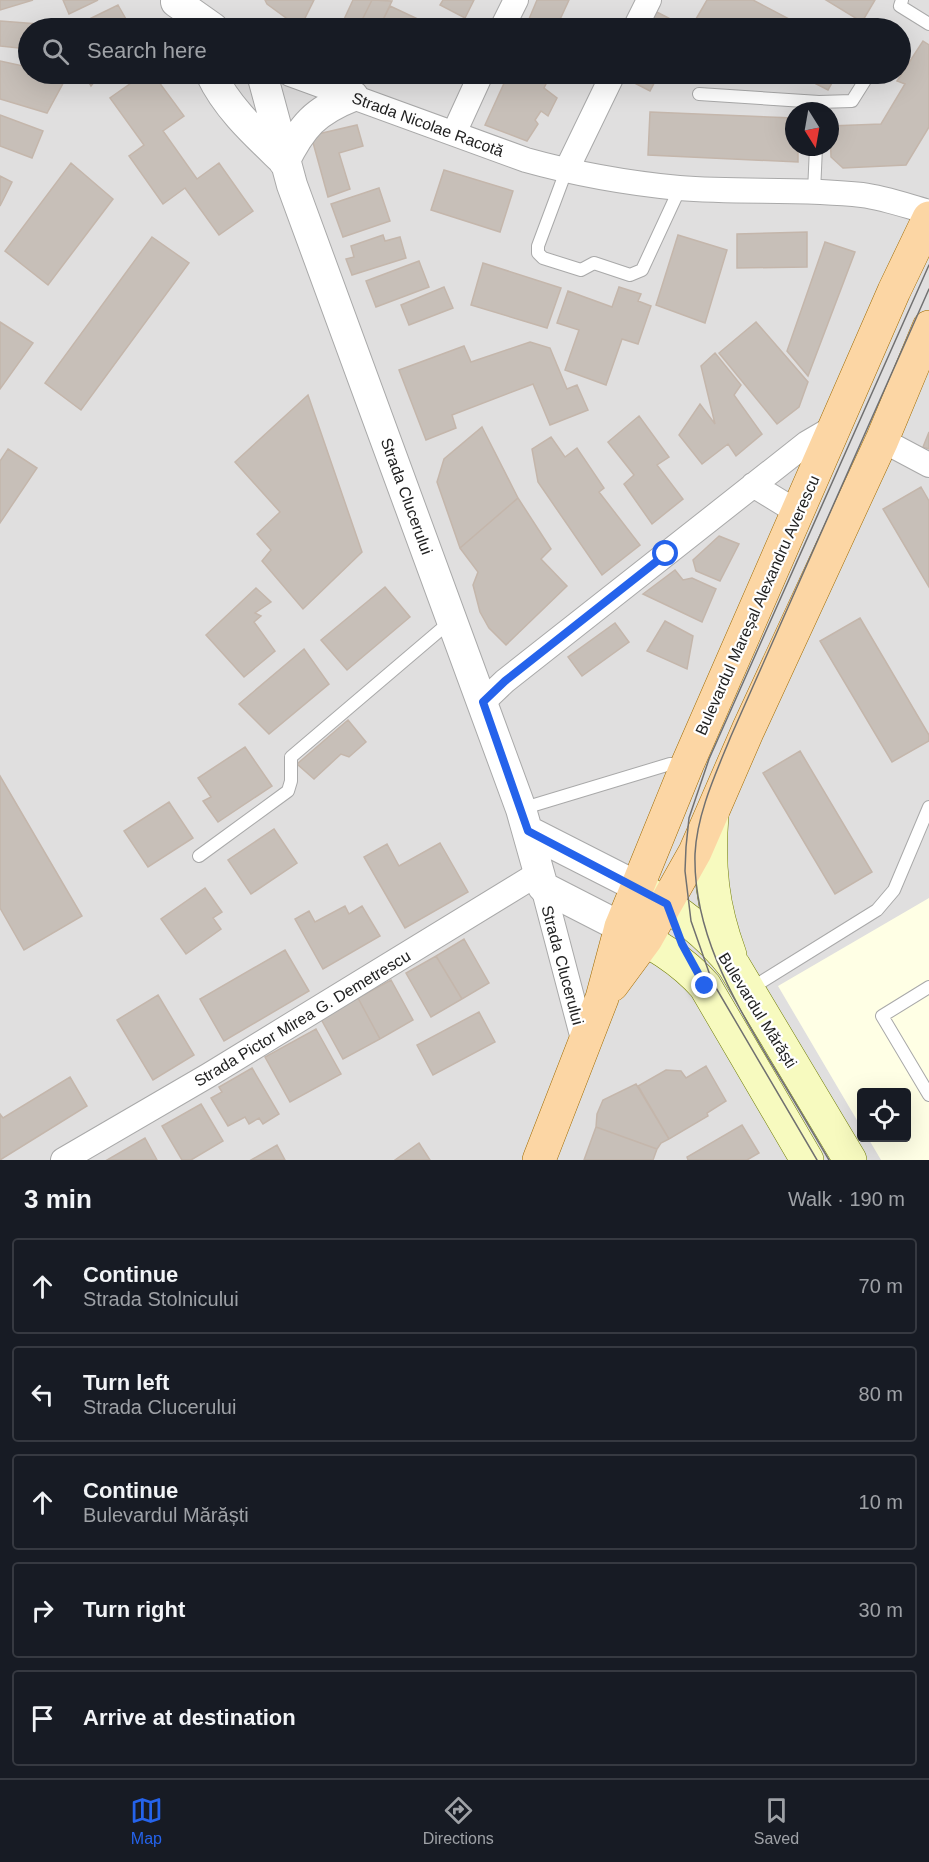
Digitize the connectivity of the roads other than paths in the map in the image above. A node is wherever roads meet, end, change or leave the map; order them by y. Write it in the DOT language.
graph roads {
  1 [pos="516,0"];
  2 [pos="649,0"];
  3 [pos="902,0"];
  4 [pos="176,1"];
  5 [pos="184,18"];
  6 [pos="199,18"];
  7 [pos="507,18"];
  8 [pos="640,18"];
  9 [pos="929,24"];
  10 [pos="216,84"];
  11 [pos="264,84"];
  12 [pos="319,84"];
  13 [pos="477,84"];
  14 [pos="608,84"];
  15 [pos="863,84"];
  16 [pos="699,94"];
  17 [pos="353,96"];
  18 [pos="785,103"];
  19 [pos="839,103"];
  20 [pos="454,133"];
  21 [pos="816,156"];
  22 [pos="284,162"];
  23 [pos="566,171"];
  24 [pos="680,188"];
  25 [pos="814,192"];
  26 [pos="929,212"];
  27 [pos="929,218"];
  28 [pos="929,327"];
  29 [pos="836,426"];
  30 [pos="882,440"];
  31 [pos="929,465"];
  32 [pos="753,485"];
  33 [pos="789,507"];
  34 [pos="453,620"];
  35 [pos="483,702"];
  36 [pos="687,765"];
  37 [pos="929,807"];
  38 [pos="712,812"];
  39 [pos="525,820"];
  40 [pos="656,842"];
  41 [pos="199,856"];
  42 [pos="541,880"];
  43 [pos="638,887"];
  44 [pos="667,904"];
  45 [pos="634,933"];
  46 [pos="742,978"];
  47 [pos="705,986"];
  48 [pos="929,987"];
  49 [pos="584,1043"];
  50 [pos="929,1095"];
  51 [pos="63,1160"];
  52 [pos="539,1160"];
  53 [pos="807,1160"];
  54 [pos="850,1160"];
  1 -- 7 [label="street"];
  2 -- 8 [label="street"];
  3 -- 9 [label="lane"];
  4 -- 5 [label="street"];
  4 -- 6 [label="street"];
  10 -- 22 [label="street, Strada Clucerului"];
  11 -- 22 [label="street, Strada Clucerului"];
  12 -- 17 [label="street, Strada Nicolae Racotă"];
  13 -- 20 [label="street"];
  14 -- 23 [label="street"];
  15 -- 19 [label="lane"];
  16 -- 18 [label="lane"];
  17 -- 20 [label="street, Strada Nicolae Racotă"];
  17 -- 22 [label="street"];
  20 -- 23 [label="street, Strada Nicolae Racotă"];
  21 -- 25 [label="lane"];
  22 -- 34 [label="street, Strada Clucerului"];
  23 -- 24 [label="street, Strada Nicolae Racotă"];
  23 -- 24 [label="lane"];
  24 -- 25 [label="street, Strada Nicolae Racotă"];
  25 -- 26 [label="street, Strada Nicolae Racotă"];
  27 -- 29 [label="main road, Bulevardul Mareșal Alexandru Averescu"];
  28 -- 30 [label="main road, Bulevardul Mareșal Alexandru Averescu"];
  29 -- 32 [label="street"];
  29 -- 36 [label="main road, Bulevardul Mareșal Alexandru Averescu"];
  30 -- 31 [label="street"];
  30 -- 38 [label="main road, Bulevardul Mareșal Alexandru Averescu"];
  32 -- 33 [label="street"];
  32 -- 35 [label="street"];
  34 -- 35 [label="street, Strada Clucerului"];
  34 -- 41 [label="lane"];
  35 -- 39 [label="street, Strada Clucerului"];
  36 -- 39 [label="lane"];
  36 -- 40 [label="main road, Bulevardul Mareșal Alexandru Averescu"];
  37 -- 46 [label="lane"];
  38 -- 44 [label="main road, Bulevardul Mareșal Alexandru Averescu"];
  38 -- 46 [label="main road"];
  39 -- 42 [label="street, Strada Clucerului"];
  39 -- 43 [label="street"];
  40 -- 43 [label="main road, Bulevardul Mareșal Alexandru Averescu"];
  40 -- 44 [label="main road"];
  42 -- 45 [label="street, Strada Clucerului"];
  42 -- 49 [label="street, Strada Clucerului"];
  42 -- 51 [label="street, Strada Pictor Mirea G. Demetrescu"];
  43 -- 44 [label="main road, Bulevardul Mărăști"];
  43 -- 45 [label="main road, Bulevardul Mareșal Alexandru Averescu"];
  44 -- 45 [label="main road, Bulevardul Mareșal Alexandru Averescu"];
  44 -- 46 [label="main road, Bulevardul Mărăști"];
  44 -- 47 [label="main road"];
  45 -- 47 [label="main road, Bulevardul Mărăști"];
  45 -- 49 [label="main road, Bulevardul Mareșal Alexandru Averescu"];
  46 -- 54 [label="main road, Bulevardul Mărăști"];
  47 -- 53 [label="main road, Bulevardul Mărăști"];
  48 -- 50 [label="lane"];
  49 -- 52 [label="main road, Bulevardul Mareșal Alexandru Averescu"];
}
